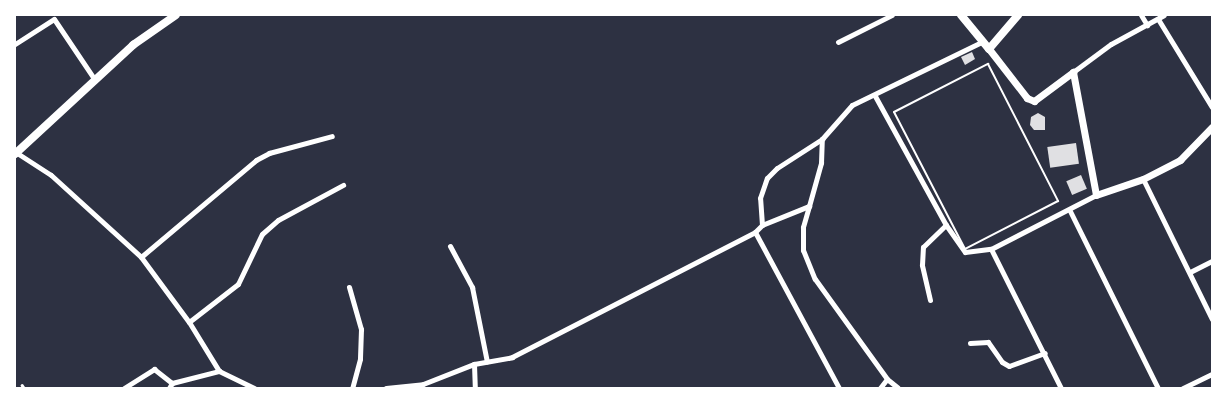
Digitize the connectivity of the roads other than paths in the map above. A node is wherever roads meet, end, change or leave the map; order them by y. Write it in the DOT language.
graph roads {
  1 [pos="176,15"];
  2 [pos="892,15"];
  3 [pos="960,15"];
  4 [pos="1018,15"];
  5 [pos="1141,15"];
  6 [pos="1164,15"];
  7 [pos="1158,19"];
  8 [pos="1147,25"];
  9 [pos="838,42"];
  10 [pos="982,42"];
  11 [pos="15,44"];
  12 [pos="989,49"];
  13 [pos="1073,72"];
  14 [pos="95,80"];
  15 [pos="875,96"];
  16 [pos="1212,106"];
  17 [pos="1212,127"];
  18 [pos="332,136"];
  19 [pos="822,139"];
  20 [pos="16,154"];
  21 [pos="1143,179"];
  22 [pos="343,185"];
  23 [pos="1096,195"];
  24 [pos="809,206"];
  25 [pos="1070,212"];
  26 [pos="762,225"];
  27 [pos="946,225"];
  28 [pos="755,232"];
  29 [pos="450,246"];
  30 [pos="991,249"];
  31 [pos="141,257"];
  32 [pos="1212,261"];
  33 [pos="1190,272"];
  34 [pos="349,287"];
  35 [pos="930,300"];
  36 [pos="1212,320"];
  37 [pos="189,322"];
  38 [pos="970,343"];
  39 [pos="1045,352"];
  40 [pos="487,362"];
  41 [pos="474,364"];
  42 [pos="219,371"];
  43 [pos="1212,374"];
  44 [pos="887,379"];
  45 [pos="171,385"];
  46 [pos="124,388"];
  47 [pos="254,388"];
  48 [pos="352,388"];
  49 [pos="386,388"];
  50 [pos="476,388"];
  51 [pos="839,388"];
  52 [pos="880,388"];
  53 [pos="898,388"];
  54 [pos="1061,388"];
  55 [pos="1158,388"];
  56 [pos="1183,388"];
  1 -- 14 [label="main road"];
  2 -- 9 [label="street"];
  3 -- 10 [label="main road"];
  4 -- 12 [label="main road"];
  5 -- 8 [label="street"];
  6 -- 7 [label="street"];
  7 -- 8 [label="street"];
  7 -- 16 [label="street"];
  8 -- 13 [label="street"];
  10 -- 12 [label="main road"];
  10 -- 15 [label="street"];
  11 -- 14 [label="street"];
  12 -- 13 [label="street"];
  13 -- 23 [label="street"];
  14 -- 20 [label="main road"];
  15 -- 19 [label="street"];
  15 -- 27 [label="street"];
  17 -- 21 [label="street"];
  18 -- 31 [label="street"];
  19 -- 24 [label="street"];
  19 -- 26 [label="street"];
  20 -- 31 [label="street"];
  21 -- 23 [label="street"];
  21 -- 33 [label="street"];
  22 -- 37 [label="street"];
  23 -- 25 [label="street"];
  24 -- 26 [label="street"];
  24 -- 44 [label="street"];
  25 -- 30 [label="street"];
  25 -- 55 [label="street"];
  26 -- 28 [label="street"];
  27 -- 30 [label="street"];
  27 -- 35 [label="street"];
  28 -- 40 [label="street"];
  28 -- 51 [label="street"];
  29 -- 40 [label="street"];
  30 -- 39 [label="street"];
  31 -- 37 [label="street"];
  32 -- 33 [label="street"];
  33 -- 36 [label="street"];
  34 -- 48 [label="street"];
  37 -- 42 [label="street"];
  38 -- 39 [label="street"];
  39 -- 54 [label="street"];
  40 -- 41 [label="street"];
  41 -- 49 [label="street"];
  41 -- 50 [label="street"];
  42 -- 45 [label="street"];
  42 -- 47 [label="street"];
  43 -- 56 [label="street"];
  44 -- 52 [label="street"];
  44 -- 53 [label="street"];
  45 -- 46 [label="street"];
}
